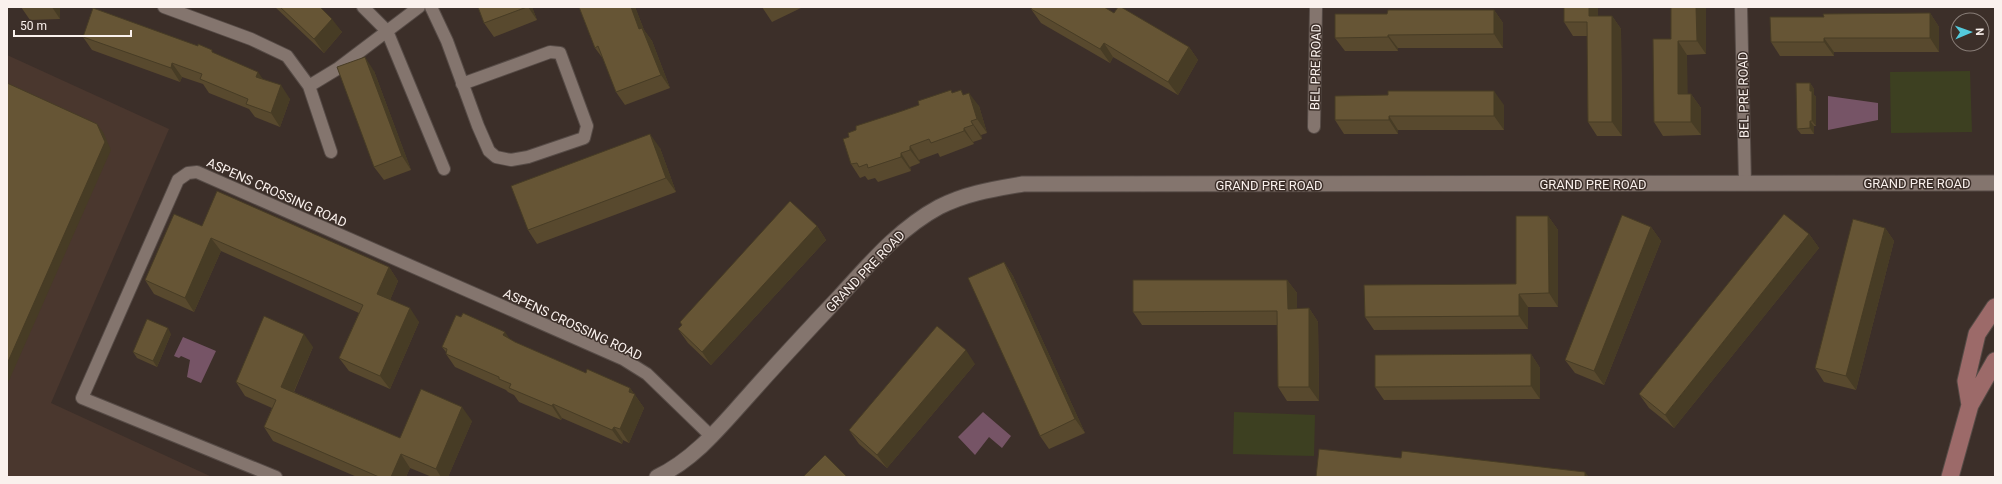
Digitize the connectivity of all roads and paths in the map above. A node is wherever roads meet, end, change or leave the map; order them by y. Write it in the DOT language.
graph roads {
  1 [pos="164,7"];
  2 [pos="363,7"];
  3 [pos="419,7"];
  4 [pos="431,7"];
  5 [pos="1316,7"];
  6 [pos="1741,7"];
  7 [pos="387,31"];
  8 [pos="462,84"];
  9 [pos="309,86"];
  10 [pos="1314,127"];
  11 [pos="331,152"];
  12 [pos="444,169"];
  13 [pos="1745,183"];
  14 [pos="1995,183"];
  15 [pos="1995,307"];
  16 [pos="1995,361"];
  17 [pos="1970,405"];
  18 [pos="712,437"];
  19 [pos="276,477"];
  20 [pos="657,477"];
  21 [pos="1950,477"];
  1 -- 9 [label="street"];
  2 -- 7 [label="street"];
  3 -- 7 [label="street"];
  4 -- 8 [label="street"];
  5 -- 10 [label="street, BEL PRE ROAD"];
  6 -- 13 [label="street, BEL PRE ROAD"];
  7 -- 9 [label="street"];
  7 -- 12 [label="street"];
  8 -- 8 [label="street"];
  9 -- 11 [label="street"];
  13 -- 14 [label="street, GRAND PRE ROAD"];
  13 -- 18 [label="street, GRAND PRE ROAD"];
  15 -- 17 [label="main road"];
  16 -- 17 [label="main road"];
  17 -- 21 [label="main road"];
  18 -- 19 [label="street, ASPENS CROSSING ROAD"];
  18 -- 20 [label="street, GRAND PRE ROAD"];
}
